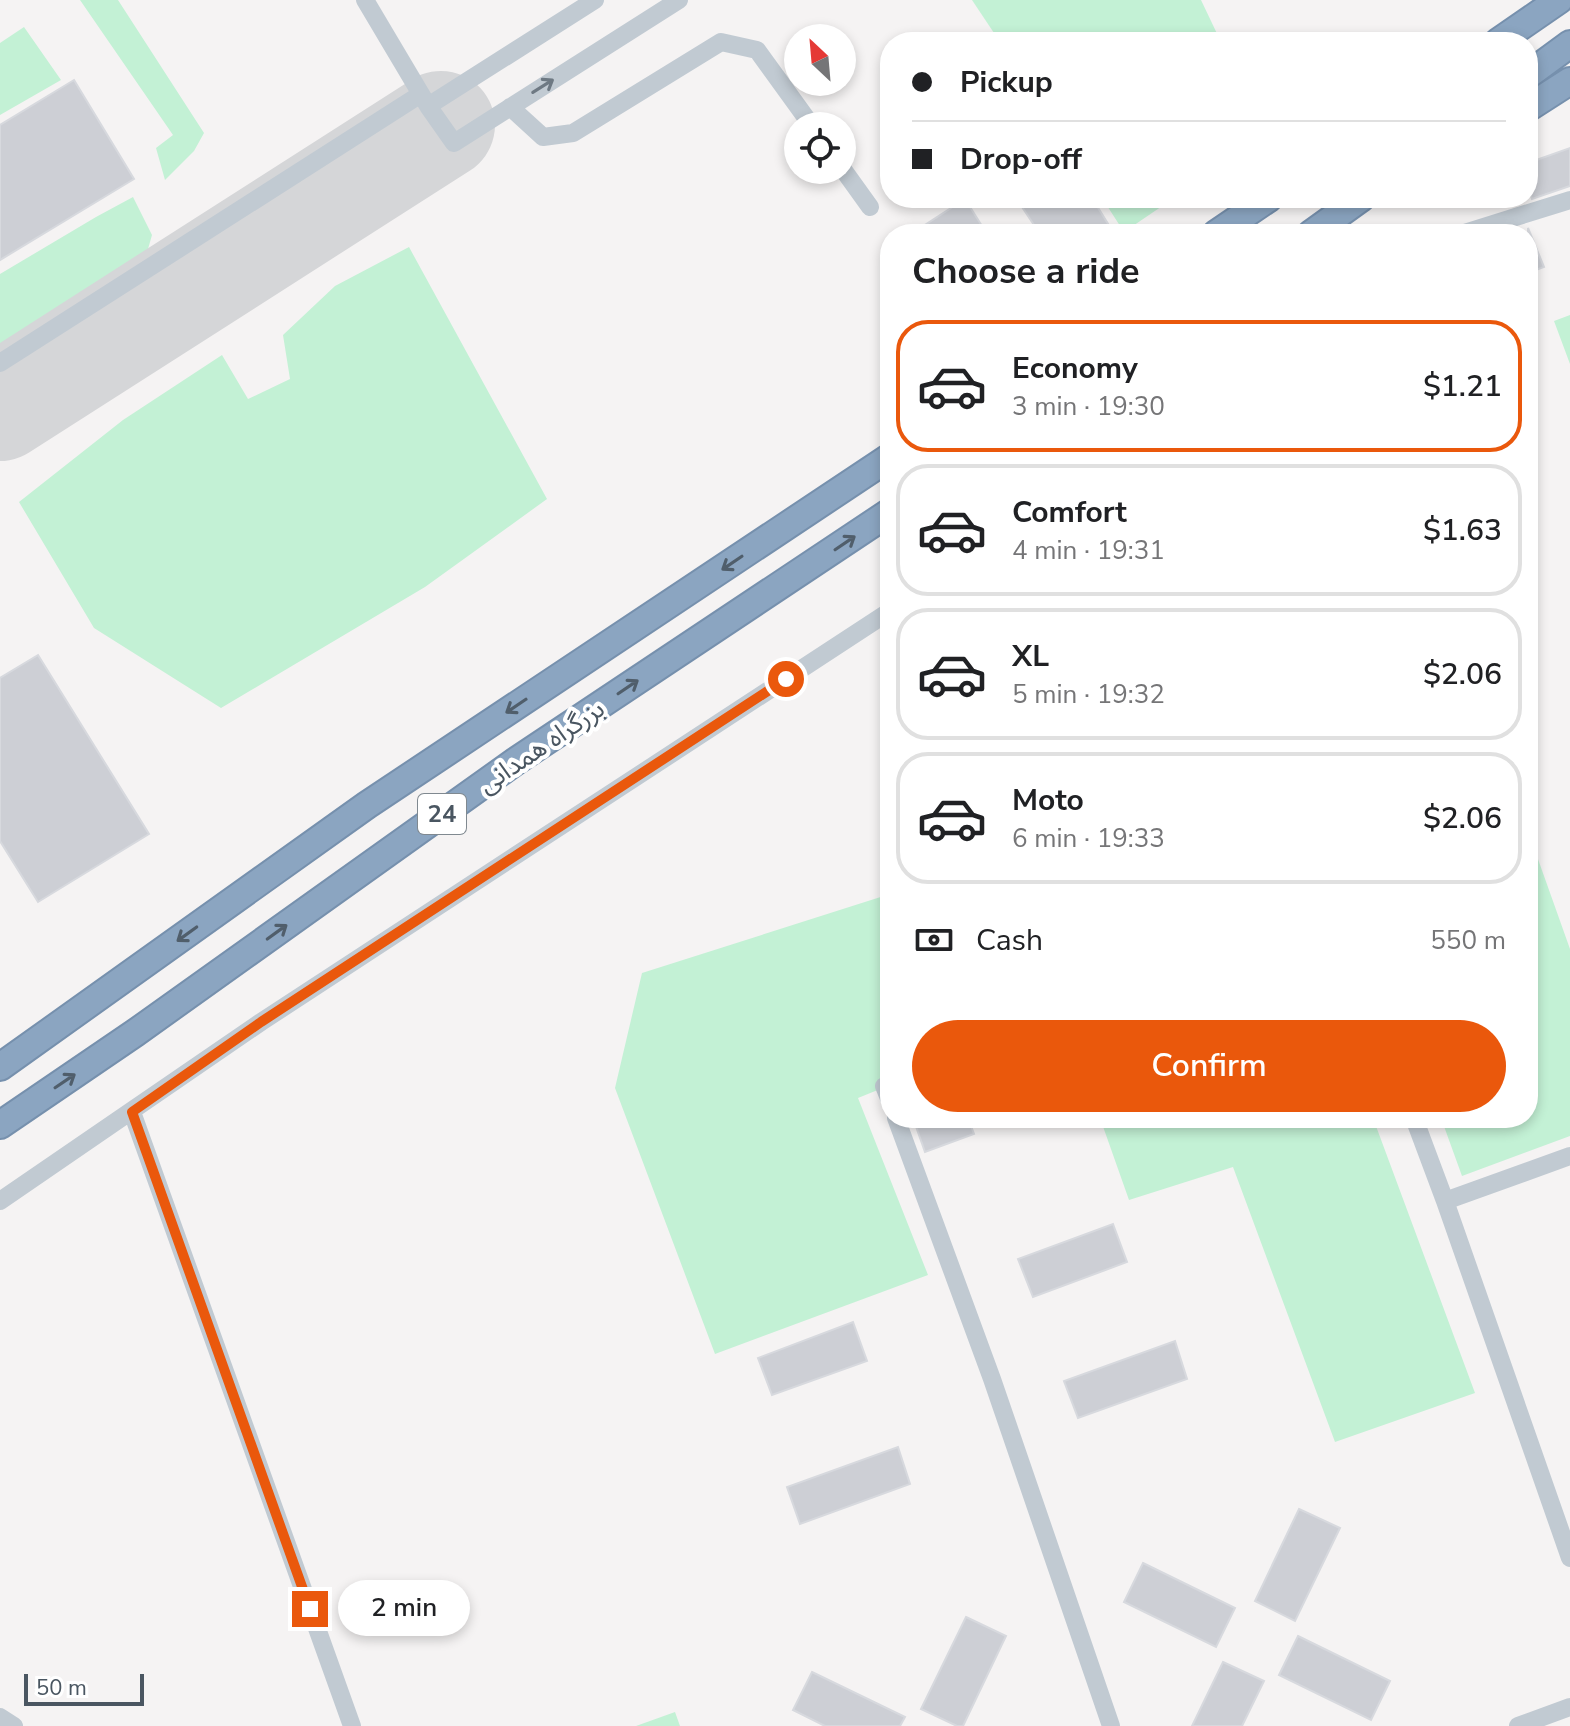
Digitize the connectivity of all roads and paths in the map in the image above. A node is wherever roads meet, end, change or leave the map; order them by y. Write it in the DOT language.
graph roads {
  1 [pos="365,0"];
  2 [pos="595,0"];
  3 [pos="679,0"];
  4 [pos="1559,0"];
  5 [pos="1513,32"];
  6 [pos="1570,44"];
  7 [pos="1538,68"];
  8 [pos="1570,81"];
  9 [pos="425,100"];
  10 [pos="1538,102"];
  11 [pos="510,107"];
  12 [pos="802,112"];
  13 [pos="853,184"];
  14 [pos="1570,200"];
  15 [pos="870,207"];
  16 [pos="1254,208"];
  17 [pos="1347,208"];
  18 [pos="1355,208"];
  19 [pos="1231,224"];
  20 [pos="1325,224"];
  21 [pos="1327,224"];
  22 [pos="1493,224"];
  23 [pos="0,363"];
  24 [pos="880,464"];
  25 [pos="880,519"];
  26 [pos="880,618"];
  27 [pos="0,1067"];
  28 [pos="132,1112"];
  29 [pos="0,1125"];
  30 [pos="900,1128"];
  31 [pos="1418,1128"];
  32 [pos="1570,1156"];
  33 [pos="0,1201"];
  34 [pos="1445,1201"];
  35 [pos="1570,1558"];
  36 [pos="1570,1707"];
  37 [pos="0,1717"];
  38 [pos="14,1726"];
  39 [pos="352,1726"];
  40 [pos="1111,1726"];
  41 [pos="1518,1726"];
  1 -- 9 [label="lane"];
  2 -- 9 [label="lane"];
  11 -- 3 [label="lane, one-way"];
  4 -- 5 [label="highway"];
  6 -- 7 [label="highway"];
  8 -- 10 [label="highway"];
  9 -- 11 [label="lane"];
  9 -- 23 [label="lane"];
  11 -- 12 [label="lane"];
  13 -- 15 [label="lane"];
  14 -- 22 [label="lane"];
  16 -- 19 [label="highway"];
  17 -- 20 [label="highway"];
  18 -- 21 [label="highway"];
  24 -- 27 [label="highway, بزرگراه همدانی / 24, one-way"];
  29 -- 25 [label="highway, بزرگراه همدانی / 24, one-way"];
  26 -- 28 [label="lane"];
  28 -- 33 [label="lane"];
  28 -- 39 [label="lane"];
  30 -- 40 [label="lane"];
  31 -- 34 [label="lane"];
  32 -- 34 [label="lane"];
  34 -- 35 [label="lane"];
  36 -- 41 [label="lane"];
  37 -- 38 [label="lane"];
}
